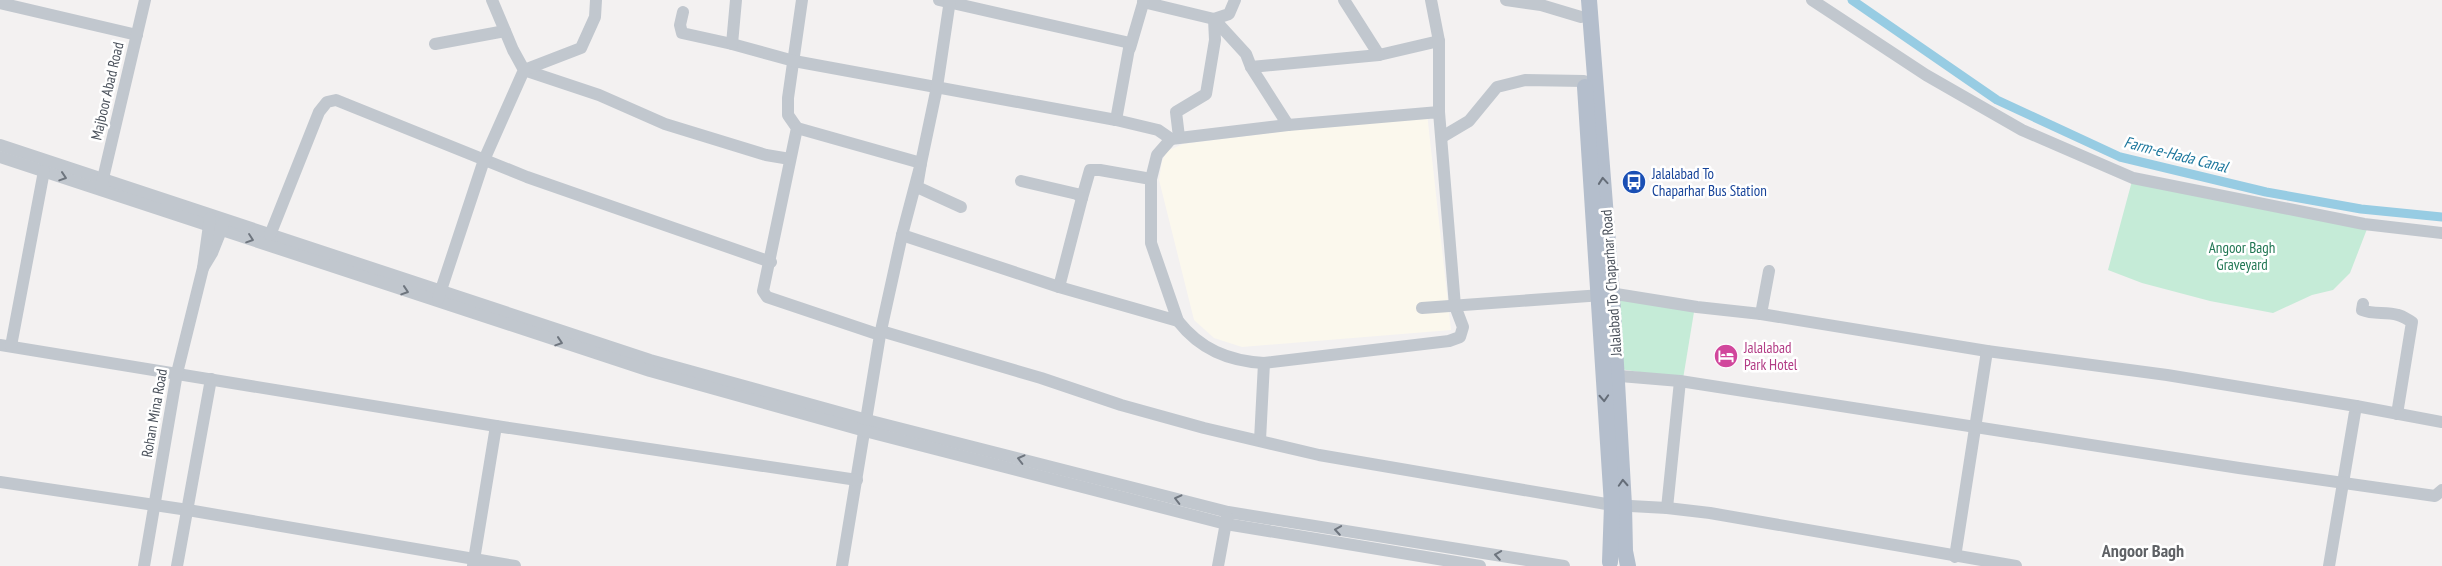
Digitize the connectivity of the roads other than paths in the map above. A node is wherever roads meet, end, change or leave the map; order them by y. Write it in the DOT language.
graph roads {
  1 [pos="145,0"];
  2 [pos="492,0"];
  3 [pos="499,0"];
  4 [pos="596,0"];
  5 [pos="736,0"];
  6 [pos="802,0"];
  7 [pos="1235,0"];
  8 [pos="1344,0"];
  9 [pos="1431,0"];
  10 [pos="1506,0"];
  11 [pos="1579,0"];
  12 [pos="1589,0"];
  13 [pos="1812,0"];
  14 [pos="946,1"];
  15 [pos="1143,1"];
  16 [pos="0,3"];
  17 [pos="683,12"];
  18 [pos="499,14"];
  19 [pos="1581,17"];
  20 [pos="1214,19"];
  21 [pos="505,31"];
  22 [pos="138,35"];
  23 [pos="1438,41"];
  24 [pos="436,44"];
  25 [pos="732,44"];
  26 [pos="1130,48"];
  27 [pos="1379,55"];
  28 [pos="794,61"];
  29 [pos="1252,67"];
  30 [pos="524,70"];
  31 [pos="1584,81"];
  32 [pos="937,87"];
  33 [pos="1439,112"];
  34 [pos="1116,120"];
  35 [pos="1288,125"];
  36 [pos="796,128"];
  37 [pos="1442,137"];
  38 [pos="1175,138"];
  39 [pos="0,145"];
  40 [pos="0,157"];
  41 [pos="790,159"];
  42 [pos="484,160"];
  43 [pos="921,163"];
  44 [pos="44,171"];
  45 [pos="1151,179"];
  46 [pos="1021,181"];
  47 [pos="102,184"];
  48 [pos="1082,198"];
  49 [pos="961,207"];
  50 [pos="209,220"];
  51 [pos="224,225"];
  52 [pos="2442,233"];
  53 [pos="270,235"];
  54 [pos="902,235"];
  55 [pos="771,262"];
  56 [pos="203,268"];
  57 [pos="1768,271"];
  58 [pos="1059,287"];
  59 [pos="1605,295"];
  60 [pos="439,297"];
  61 [pos="2363,304"];
  62 [pos="1455,306"];
  63 [pos="1422,308"];
  64 [pos="1761,314"];
  65 [pos="1178,320"];
  66 [pos="881,333"];
  67 [pos="6,345"];
  68 [pos="1987,351"];
  69 [pos="1264,363"];
  70 [pos="177,373"];
  71 [pos="1610,375"];
  72 [pos="211,379"];
  73 [pos="1680,381"];
  74 [pos="2356,406"];
  75 [pos="2397,414"];
  76 [pos="2442,422"];
  77 [pos="866,425"];
  78 [pos="496,426"];
  79 [pos="1974,426"];
  80 [pos="1260,440"];
  81 [pos="857,480"];
  82 [pos="0,482"];
  83 [pos="2341,482"];
  84 [pos="2442,490"];
  85 [pos="1618,505"];
  86 [pos="154,506"];
  87 [pos="1667,508"];
  88 [pos="188,510"];
  89 [pos="1227,518"];
  90 [pos="1955,557"];
  91 [pos="473,562"];
  92 [pos="1607,564"];
  93 [pos="144,566"];
  94 [pos="177,566"];
  95 [pos="515,566"];
  96 [pos="842,566"];
  97 [pos="1218,566"];
  98 [pos="1480,566"];
  99 [pos="1564,566"];
  100 [pos="1627,566"];
  101 [pos="2016,566"];
  102 [pos="2329,566"];
  1 -- 22 [label="street, Majboor Abad Road"];
  2 -- 18 [label="street"];
  3 -- 18 [label="street"];
  4 -- 30 [label="street"];
  5 -- 25 [label="street"];
  6 -- 28 [label="street"];
  7 -- 20 [label="street"];
  8 -- 27 [label="street"];
  9 -- 23 [label="street"];
  10 -- 19 [label="street"];
  11 -- 19 [label="main road, Jalalabad To Chaparhar Road"];
  59 -- 12 [label="main road, Jalalabad To Chaparhar Road, one-way"];
  13 -- 52 [label="street"];
  14 -- 26 [label="street"];
  14 -- 32 [label="street"];
  15 -- 20 [label="street"];
  15 -- 26 [label="street"];
  16 -- 22 [label="street"];
  17 -- 25 [label="street"];
  18 -- 21 [label="street"];
  19 -- 31 [label="main road, Jalalabad To Chaparhar Road"];
  20 -- 29 [label="street"];
  20 -- 38 [label="street"];
  21 -- 24 [label="street"];
  21 -- 30 [label="street"];
  22 -- 47 [label="street, Majboor Abad Road"];
  23 -- 27 [label="street"];
  23 -- 33 [label="street"];
  25 -- 28 [label="street"];
  26 -- 34 [label="street"];
  27 -- 29 [label="street"];
  28 -- 32 [label="street"];
  28 -- 36 [label="street"];
  29 -- 35 [label="street"];
  30 -- 41 [label="street"];
  30 -- 42 [label="street"];
  31 -- 37 [label="street"];
  31 -- 59 [label="main road, Jalalabad To Chaparhar Road"];
  32 -- 34 [label="street"];
  32 -- 43 [label="street"];
  33 -- 35 [label="street"];
  33 -- 37 [label="street"];
  34 -- 38 [label="street"];
  35 -- 38 [label="street"];
  36 -- 41 [label="street"];
  36 -- 43 [label="street"];
  37 -- 62 [label="street"];
  38 -- 45 [label="street"];
  39 -- 47 [label="street"];
  40 -- 44 [label="street"];
  41 -- 55 [label="street"];
  42 -- 53 [label="street"];
  42 -- 55 [label="street"];
  42 -- 60 [label="street"];
  43 -- 49 [label="street"];
  43 -- 54 [label="street"];
  44 -- 47 [label="street, one-way"];
  44 -- 67 [label="street"];
  45 -- 48 [label="street"];
  45 -- 65 [label="street"];
  46 -- 48 [label="street"];
  47 -- 50 [label="street"];
  48 -- 58 [label="street"];
  50 -- 51 [label="street"];
  50 -- 56 [label="street, Rohan Mina Road"];
  51 -- 53 [label="street"];
  51 -- 56 [label="street, Rohan Mina Road"];
  51 -- 60 [label="street, one-way"];
  53 -- 60 [label="street"];
  54 -- 58 [label="street"];
  54 -- 66 [label="street"];
  55 -- 66 [label="street"];
  56 -- 70 [label="street, Rohan Mina Road"];
  57 -- 64 [label="street"];
  58 -- 65 [label="street"];
  59 -- 62 [label="street"];
  59 -- 64 [label="street"];
  59 -- 71 [label="main road, Jalalabad To Chaparhar Road"];
  60 -- 77 [label="street"];
  61 -- 75 [label="street"];
  62 -- 63 [label="street"];
  62 -- 69 [label="street"];
  64 -- 68 [label="street"];
  65 -- 69 [label="street"];
  66 -- 77 [label="street"];
  66 -- 80 [label="street"];
  67 -- 70 [label="street"];
  68 -- 74 [label="street"];
  68 -- 79 [label="street"];
  69 -- 80 [label="street"];
  70 -- 72 [label="street"];
  70 -- 86 [label="street, Rohan Mina Road"];
  71 -- 73 [label="street"];
  71 -- 85 [label="main road, Jalalabad To Chaparhar Road"];
  72 -- 78 [label="street"];
  72 -- 88 [label="street"];
  73 -- 79 [label="street"];
  73 -- 87 [label="street"];
  74 -- 75 [label="street"];
  74 -- 83 [label="street"];
  75 -- 76 [label="street"];
  77 -- 81 [label="street"];
  77 -- 89 [label="street"];
  78 -- 81 [label="street"];
  78 -- 91 [label="street"];
  79 -- 83 [label="street"];
  79 -- 90 [label="street"];
  80 -- 85 [label="street"];
  81 -- 96 [label="street"];
  82 -- 86 [label="street"];
  83 -- 84 [label="street"];
  83 -- 102 [label="street"];
  85 -- 87 [label="street"];
  85 -- 92 [label="main road, Jalalabad To Chaparhar Road"];
  85 -- 100 [label="main road, Jalalabad To Chaparhar Road"];
  86 -- 88 [label="street"];
  86 -- 93 [label="street, Rohan Mina Road"];
  87 -- 90 [label="street"];
  88 -- 91 [label="street"];
  88 -- 94 [label="street"];
  89 -- 97 [label="street"];
  89 -- 98 [label="street"];
  99 -- 89 [label="street, one-way"];
  90 -- 101 [label="street"];
  91 -- 95 [label="street"];
  92 -- 100 [label="main road"];
}
